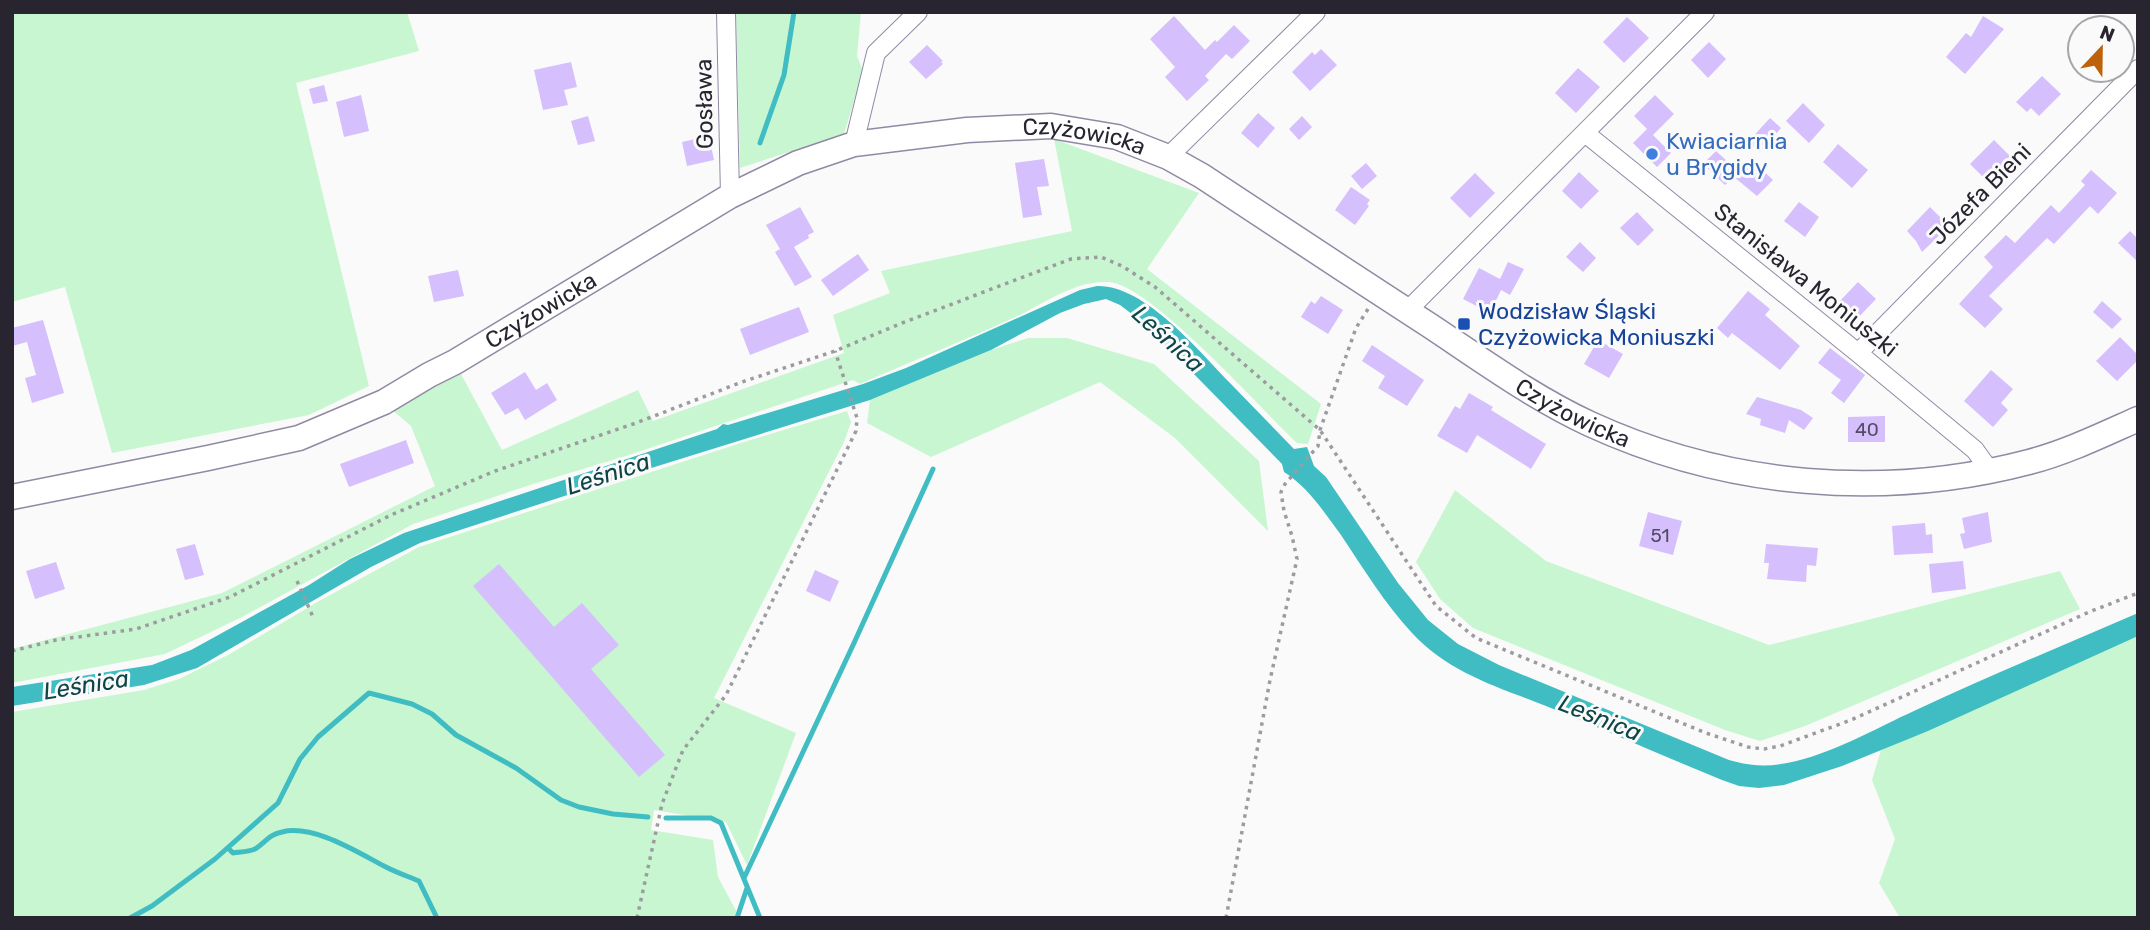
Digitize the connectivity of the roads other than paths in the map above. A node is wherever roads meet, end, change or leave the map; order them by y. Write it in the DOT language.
graph roads {
  1 [pos="726,12"];
  2 [pos="918,12"];
  3 [pos="1316,12"];
  4 [pos="1704,12"];
  5 [pos="2138,69"];
  6 [pos="1584,133"];
  7 [pos="854,144"];
  8 [pos="1168,157"];
  9 [pos="730,196"];
  10 [pos="1407,311"];
  11 [pos="1858,353"];
  12 [pos="2138,419"];
  13 [pos="1990,471"];
  14 [pos="12,497"];
  1 -- 9 [label="street, Gosława"];
  2 -- 7 [label="street"];
  3 -- 8 [label="street"];
  4 -- 6 [label="street"];
  5 -- 11 [label="street, Józefa Bieni"];
  6 -- 10 [label="street"];
  6 -- 11 [label="street, Stanisława Moniuszki"];
  7 -- 8 [label="street, Czyżowicka"];
  7 -- 9 [label="street, Czyżowicka"];
  8 -- 10 [label="street, Czyżowicka"];
  9 -- 14 [label="street, Czyżowicka"];
  10 -- 13 [label="street, Czyżowicka"];
  11 -- 13 [label="street, Stanisława Moniuszki"];
  12 -- 13 [label="street, Czyżowicka"];
}
